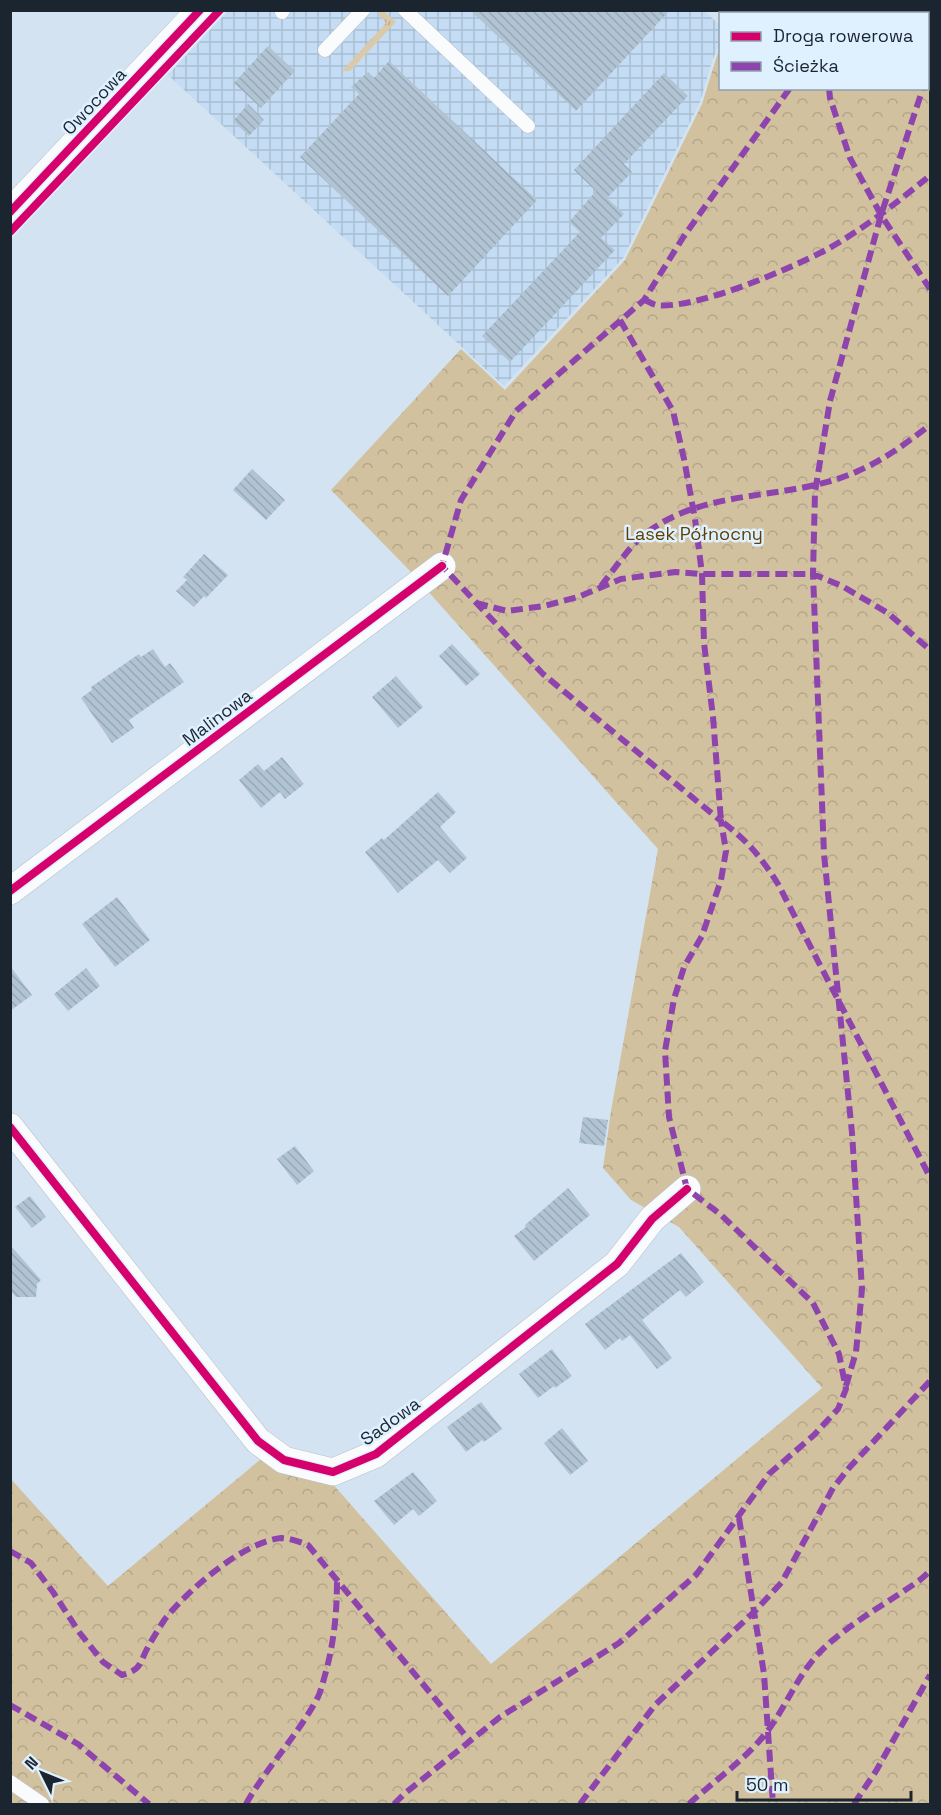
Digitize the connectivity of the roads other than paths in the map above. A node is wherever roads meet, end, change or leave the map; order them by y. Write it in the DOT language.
graph roads {
  1 [pos="363,10"];
  2 [pos="405,10"];
  3 [pos="187,15"];
  4 [pos="325,50"];
  5 [pos="528,126"];
  6 [pos="10,212"];
  7 [pos="442,566"];
  8 [pos="10,891"];
  9 [pos="10,1127"];
  10 [pos="687,1189"];
  11 [pos="10,1782"];
  12 [pos="42,1804"];
  1 -- 4 [label="lane"];
  2 -- 5 [label="lane"];
  3 -- 6 [label="street, Owocowa"];
  7 -- 8 [label="street, Malinowa"];
  9 -- 10 [label="street, Sadowa"];
  11 -- 12 [label="lane"];
}
